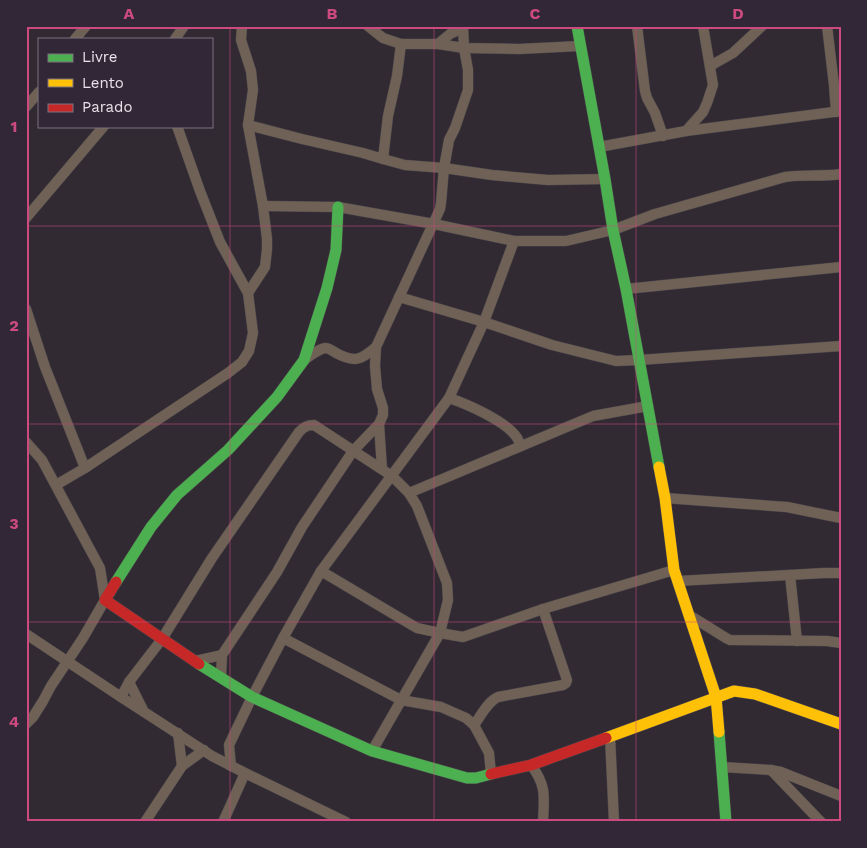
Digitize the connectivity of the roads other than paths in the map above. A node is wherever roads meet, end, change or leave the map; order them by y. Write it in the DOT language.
graph roads {
  1 [pos="86,26"];
  2 [pos="184,26"];
  3 [pos="242,26"];
  4 [pos="368,26"];
  5 [pos="577,26"];
  6 [pos="637,26"];
  7 [pos="703,26"];
  8 [pos="762,26"];
  9 [pos="827,26"];
  10 [pos="463,27"];
  11 [pos="76,38"];
  12 [pos="176,38"];
  13 [pos="401,44"];
  14 [pos="438,44"];
  15 [pos="580,46"];
  16 [pos="464,48"];
  17 [pos="710,66"];
  18 [pos="38,93"];
  19 [pos="26,107"];
  20 [pos="838,112"];
  21 [pos="248,124"];
  22 [pos="102,128"];
  23 [pos="178,128"];
  24 [pos="686,131"];
  25 [pos="663,136"];
  26 [pos="599,147"];
  27 [pos="383,159"];
  28 [pos="444,168"];
  29 [pos="841,174"];
  30 [pos="605,179"];
  31 [pos="263,206"];
  32 [pos="338,207"];
  33 [pos="26,218"];
  34 [pos="434,224"];
  35 [pos="613,230"];
  36 [pos="514,241"];
  37 [pos="841,267"];
  38 [pos="626,289"];
  39 [pos="248,293"];
  40 [pos="399,297"];
  41 [pos="26,309"];
  42 [pos="484,322"];
  43 [pos="841,346"];
  44 [pos="376,347"];
  45 [pos="304,360"];
  46 [pos="639,360"];
  47 [pos="449,398"];
  48 [pos="648,406"];
  49 [pos="379,424"];
  50 [pos="26,442"];
  51 [pos="521,446"];
  52 [pos="353,450"];
  53 [pos="85,468"];
  54 [pos="382,470"];
  55 [pos="392,476"];
  56 [pos="56,485"];
  57 [pos="408,493"];
  58 [pos="665,498"];
  59 [pos="841,518"];
  60 [pos="321,571"];
  61 [pos="841,573"];
  62 [pos="790,575"];
  63 [pos="676,576"];
  64 [pos="105,600"];
  65 [pos="543,609"];
  66 [pos="689,615"];
  67 [pos="440,633"];
  68 [pos="26,634"];
  69 [pos="283,638"];
  70 [pos="162,639"];
  71 [pos="797,641"];
  72 [pos="841,643"];
  73 [pos="222,655"];
  74 [pos="195,660"];
  75 [pos="67,661"];
  76 [pos="221,678"];
  77 [pos="129,682"];
  78 [pos="252,696"];
  79 [pos="121,697"];
  80 [pos="716,697"];
  81 [pos="401,700"];
  82 [pos="143,711"];
  83 [pos="26,724"];
  84 [pos="841,724"];
  85 [pos="474,725"];
  86 [pos="178,733"];
  87 [pos="610,736"];
  88 [pos="229,745"];
  89 [pos="372,751"];
  90 [pos="208,753"];
  91 [pos="531,765"];
  92 [pos="182,766"];
  93 [pos="231,766"];
  94 [pos="722,767"];
  95 [pos="771,770"];
  96 [pos="245,773"];
  97 [pos="492,774"];
  98 [pos="841,796"];
  99 [pos="341,821"];
  100 [pos="145,822"];
  101 [pos="223,822"];
  102 [pos="542,822"];
  103 [pos="614,822"];
  104 [pos="726,822"];
  105 [pos="822,822"];
  1 -- 11 [label="street"];
  2 -- 12 [label="street"];
  3 -- 21 [label="street"];
  4 -- 13 [label="street"];
  5 -- 15 [label="street"];
  6 -- 25 [label="street"];
  7 -- 17 [label="street"];
  8 -- 17 [label="street"];
  9 -- 20 [label="street"];
  10 -- 14 [label="street"];
  10 -- 16 [label="street"];
  13 -- 14 [label="street"];
  13 -- 27 [label="street"];
  14 -- 16 [label="street"];
  15 -- 16 [label="street"];
  15 -- 26 [label="street"];
  16 -- 28 [label="street"];
  17 -- 24 [label="street"];
  18 -- 19 [label="street"];
  20 -- 24 [label="street"];
  21 -- 27 [label="street"];
  21 -- 31 [label="street"];
  22 -- 33 [label="street"];
  23 -- 39 [label="street"];
  24 -- 25 [label="street"];
  25 -- 26 [label="street"];
  26 -- 30 [label="street"];
  27 -- 28 [label="street"];
  28 -- 30 [label="street"];
  28 -- 34 [label="street"];
  29 -- 35 [label="street"];
  30 -- 35 [label="street"];
  31 -- 32 [label="street"];
  31 -- 39 [label="street"];
  32 -- 34 [label="street"];
  32 -- 45 [label="street"];
  34 -- 36 [label="street"];
  34 -- 40 [label="street"];
  35 -- 36 [label="street"];
  35 -- 38 [label="street"];
  36 -- 42 [label="street"];
  37 -- 38 [label="street"];
  38 -- 46 [label="street"];
  39 -- 53 [label="street"];
  40 -- 42 [label="street"];
  40 -- 44 [label="street"];
  41 -- 53 [label="street"];
  42 -- 46 [label="street"];
  42 -- 47 [label="street"];
  43 -- 46 [label="street"];
  44 -- 45 [label="street"];
  44 -- 49 [label="street"];
  45 -- 64 [label="street"];
  46 -- 48 [label="street"];
  47 -- 51 [label="street"];
  47 -- 55 [label="street"];
  48 -- 51 [label="street"];
  48 -- 58 [label="street"];
  49 -- 52 [label="street"];
  49 -- 54 [label="street"];
  50 -- 56 [label="street"];
  51 -- 57 [label="street"];
  52 -- 54 [label="street"];
  52 -- 70 [label="street"];
  52 -- 73 [label="street"];
  53 -- 56 [label="street"];
  54 -- 55 [label="street"];
  55 -- 57 [label="street"];
  55 -- 60 [label="street"];
  56 -- 64 [label="street"];
  57 -- 67 [label="street"];
  58 -- 59 [label="street"];
  58 -- 63 [label="street"];
  60 -- 67 [label="street"];
  60 -- 69 [label="street"];
  61 -- 62 [label="street"];
  62 -- 63 [label="street"];
  62 -- 71 [label="street"];
  63 -- 65 [label="street"];
  63 -- 66 [label="street"];
  64 -- 70 [label="street"];
  64 -- 75 [label="street"];
  65 -- 67 [label="street"];
  65 -- 85 [label="street"];
  66 -- 71 [label="street"];
  66 -- 80 [label="street"];
  67 -- 81 [label="street"];
  68 -- 75 [label="street"];
  69 -- 78 [label="street"];
  69 -- 81 [label="street"];
  70 -- 74 [label="street"];
  70 -- 77 [label="street"];
  71 -- 72 [label="street"];
  73 -- 74 [label="street"];
  73 -- 76 [label="street"];
  74 -- 76 [label="street"];
  75 -- 79 [label="street"];
  75 -- 83 [label="street"];
  76 -- 78 [label="street"];
  77 -- 79 [label="street"];
  77 -- 82 [label="street"];
  78 -- 88 [label="street"];
  78 -- 89 [label="street"];
  79 -- 82 [label="street"];
  80 -- 84 [label="street"];
  80 -- 87 [label="street"];
  80 -- 94 [label="street"];
  81 -- 85 [label="street"];
  81 -- 89 [label="street"];
  82 -- 86 [label="street"];
  85 -- 97 [label="street"];
  86 -- 90 [label="street"];
  86 -- 92 [label="street"];
  87 -- 91 [label="street"];
  87 -- 103 [label="street"];
  88 -- 90 [label="street"];
  88 -- 93 [label="street"];
  89 -- 97 [label="street"];
  90 -- 92 [label="street"];
  90 -- 93 [label="street"];
  91 -- 97 [label="street"];
  91 -- 102 [label="street"];
  92 -- 100 [label="street"];
  93 -- 96 [label="street"];
  94 -- 95 [label="street"];
  94 -- 104 [label="street"];
  95 -- 98 [label="street"];
  95 -- 105 [label="street"];
  96 -- 99 [label="street"];
  96 -- 101 [label="street"];
}
